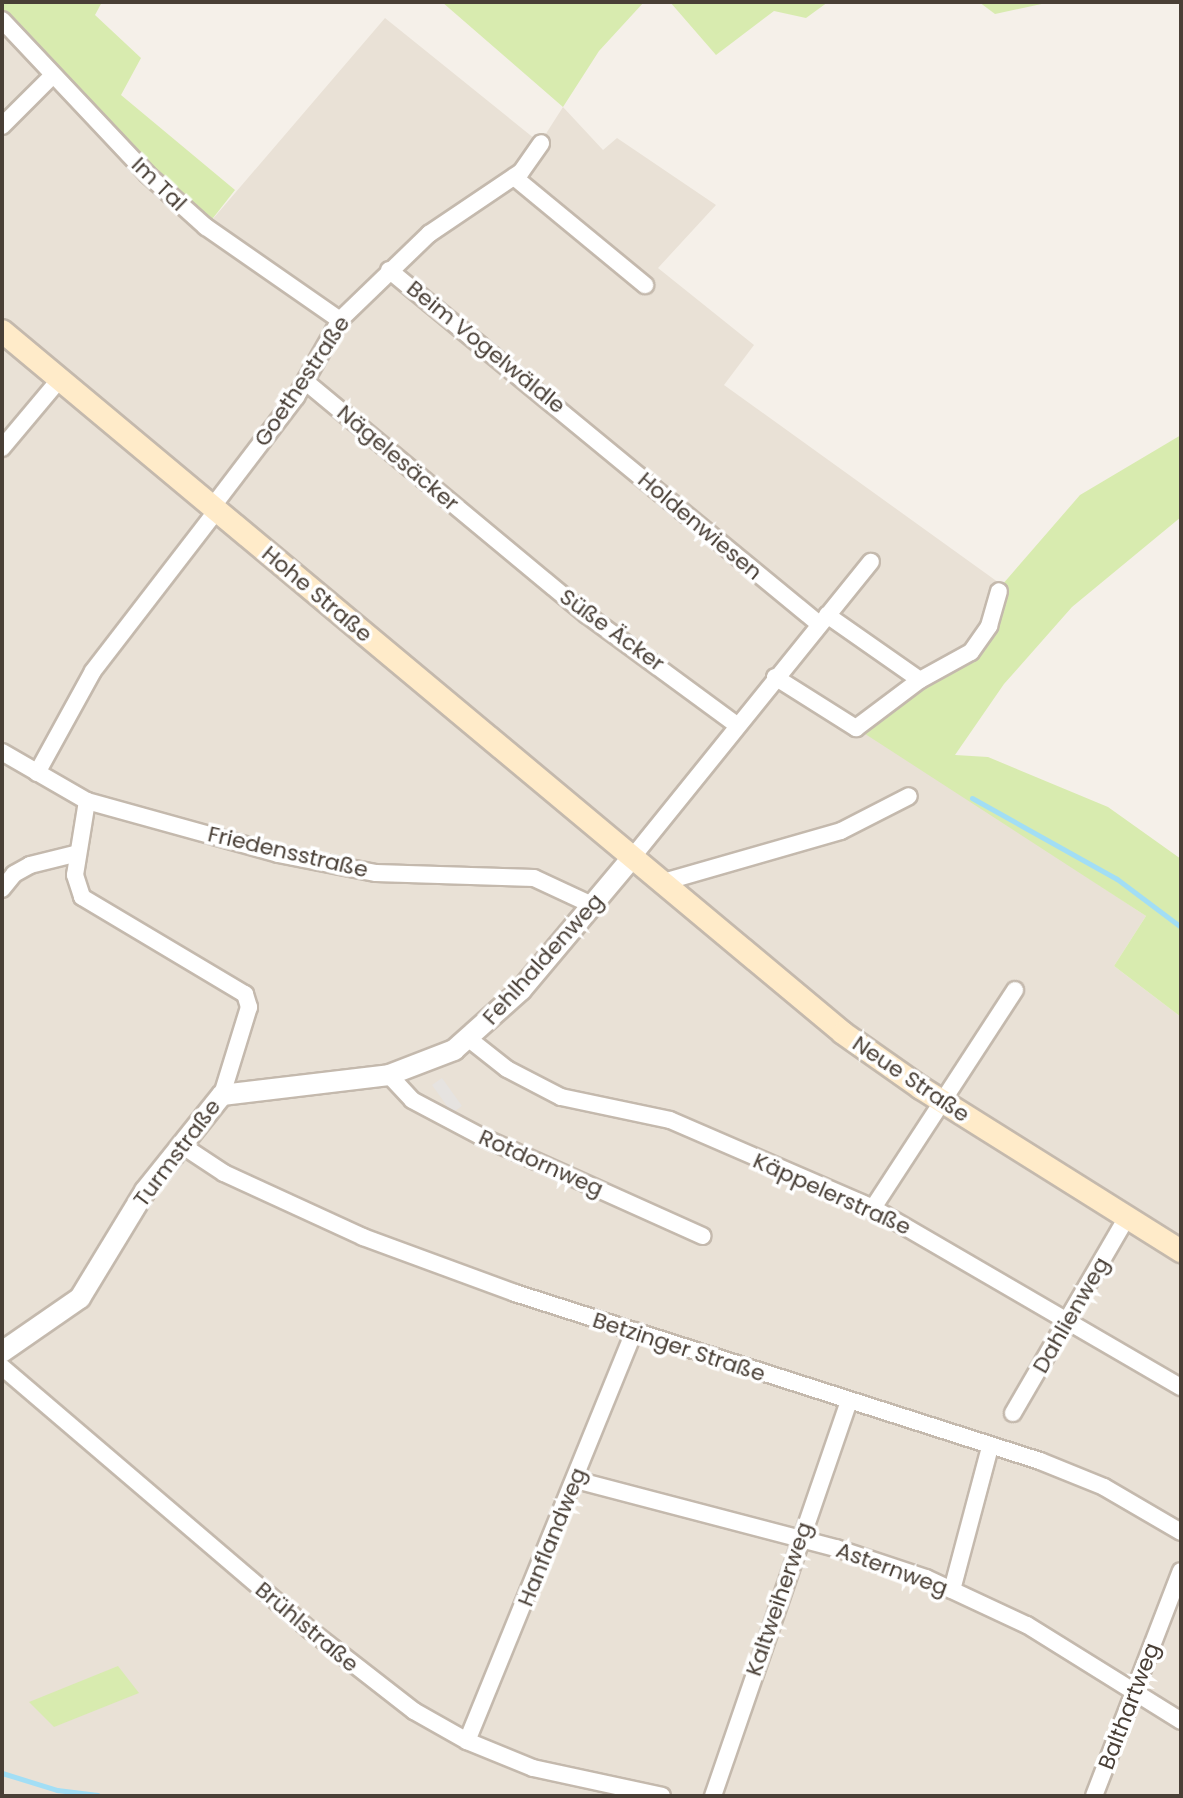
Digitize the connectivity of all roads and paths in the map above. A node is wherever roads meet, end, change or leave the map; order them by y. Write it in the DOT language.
graph roads {
  1 [pos="2,20"];
  2 [pos="52,76"];
  3 [pos="2,126"];
  4 [pos="541,143"];
  5 [pos="514,177"];
  6 [pos="389,270"];
  7 [pos="645,285"];
  8 [pos="340,320"];
  9 [pos="2,331"];
  10 [pos="60,379"];
  11 [pos="306,382"];
  12 [pos="583,425"];
  13 [pos="2,448"];
  14 [pos="215,508"];
  15 [pos="489,534"];
  16 [pos="871,562"];
  17 [pos="999,591"];
  18 [pos="823,619"];
  19 [pos="775,677"];
  20 [pos="920,680"];
  21 [pos="737,725"];
  22 [pos="2,752"];
  23 [pos="37,773"];
  24 [pos="909,796"];
  25 [pos="87,801"];
  26 [pos="78,853"];
  27 [pos="631,859"];
  28 [pos="660,883"];
  29 [pos="2,889"];
  30 [pos="592,905"];
  31 [pos="1015,990"];
  32 [pos="469,1039"];
  33 [pos="389,1075"];
  34 [pos="222,1095"];
  35 [pos="939,1099"];
  36 [pos="183,1146"];
  37 [pos="873,1208"];
  38 [pos="1127,1217"];
  39 [pos="703,1236"];
  40 [pos="1181,1251"];
  41 [pos="1070,1319"];
  42 [pos="634,1331"];
  43 [pos="2,1352"];
  44 [pos="2,1367"];
  45 [pos="1181,1387"];
  46 [pos="848,1403"];
  47 [pos="1013,1413"];
  48 [pos="990,1447"];
  49 [pos="576,1480"];
  50 [pos="1181,1532"];
  51 [pos="800,1538"];
  52 [pos="1181,1571"];
  53 [pos="952,1590"];
  54 [pos="1133,1691"];
  55 [pos="1181,1721"];
  56 [pos="467,1741"];
  57 [pos="662,1796"];
  58 [pos="713,1796"];
  59 [pos="1094,1796"];
  1 -- 2 [label="street, Im Tal"];
  2 -- 3 [label="street"];
  2 -- 8 [label="street, Im Tal"];
  4 -- 5 [label="street, Goethestraße"];
  5 -- 6 [label="street, Goethestraße"];
  5 -- 7 [label="street"];
  6 -- 8 [label="street, Goethestraße"];
  6 -- 12 [label="street, Beim Vogelwäldle"];
  8 -- 11 [label="street, Goethestraße"];
  9 -- 10 [label="main road, Hohe Straße"];
  10 -- 13 [label="street"];
  10 -- 14 [label="main road, Hohe Straße"];
  11 -- 14 [label="street, Goethestraße"];
  11 -- 15 [label="street, Nägelesäcker"];
  12 -- 18 [label="street, Holdenwiesen"];
  14 -- 23 [label="street, Goethestraße"];
  14 -- 27 [label="main road, Hohe Straße"];
  15 -- 21 [label="street, Süße Äcker"];
  16 -- 18 [label="street, Fehlhaldenweg"];
  17 -- 20 [label="street"];
  18 -- 19 [label="street, Fehlhaldenweg"];
  18 -- 20 [label="street"];
  19 -- 20 [label="street"];
  19 -- 21 [label="street, Fehlhaldenweg"];
  21 -- 27 [label="street, Fehlhaldenweg"];
  22 -- 23 [label="street, Friedensstraße"];
  23 -- 25 [label="street, Friedensstraße"];
  24 -- 28 [label="street"];
  25 -- 26 [label="street"];
  25 -- 30 [label="street, Friedensstraße"];
  26 -- 29 [label="street"];
  26 -- 34 [label="street, Turmstraße"];
  27 -- 28 [label="main road, Neue Straße"];
  27 -- 30 [label="street, Fehlhaldenweg"];
  28 -- 35 [label="main road, Neue Straße"];
  30 -- 32 [label="street, Fehlhaldenweg"];
  31 -- 35 [label="street"];
  32 -- 33 [label="street, Fehlhaldenweg"];
  32 -- 37 [label="street, Käppelerstraße"];
  33 -- 34 [label="street, Fehlhaldenweg"];
  33 -- 39 [label="street, Rotdornweg"];
  34 -- 36 [label="street, Turmstraße"];
  35 -- 37 [label="street"];
  35 -- 38 [label="main road, Neue Straße"];
  36 -- 42 [label="street, Betzinger Straße"];
  36 -- 43 [label="street, Turmstraße"];
  37 -- 41 [label="street, Käppelerstraße"];
  38 -- 40 [label="main road, Neue Straße"];
  38 -- 41 [label="street, Dahlienweg"];
  41 -- 45 [label="street, Käppelerstraße"];
  41 -- 47 [label="street, Dahlienweg"];
  42 -- 46 [label="street, Betzinger Straße"];
  42 -- 49 [label="street, Hanflandweg"];
  44 -- 56 [label="street, Brühlstraße"];
  46 -- 48 [label="street, Betzinger Straße"];
  46 -- 51 [label="street, Kaltweiherweg"];
  48 -- 50 [label="street, Betzinger Straße"];
  48 -- 53 [label="street"];
  49 -- 51 [label="street, Asternweg"];
  49 -- 56 [label="street, Hanflandweg"];
  51 -- 53 [label="street, Asternweg"];
  51 -- 58 [label="street, Kaltweiherweg"];
  52 -- 54 [label="street, Balthartweg"];
  53 -- 54 [label="street, Asternweg"];
  54 -- 55 [label="street, Asternweg"];
  54 -- 59 [label="street, Balthartweg"];
  56 -- 57 [label="street, Brühlstraße"];
}
